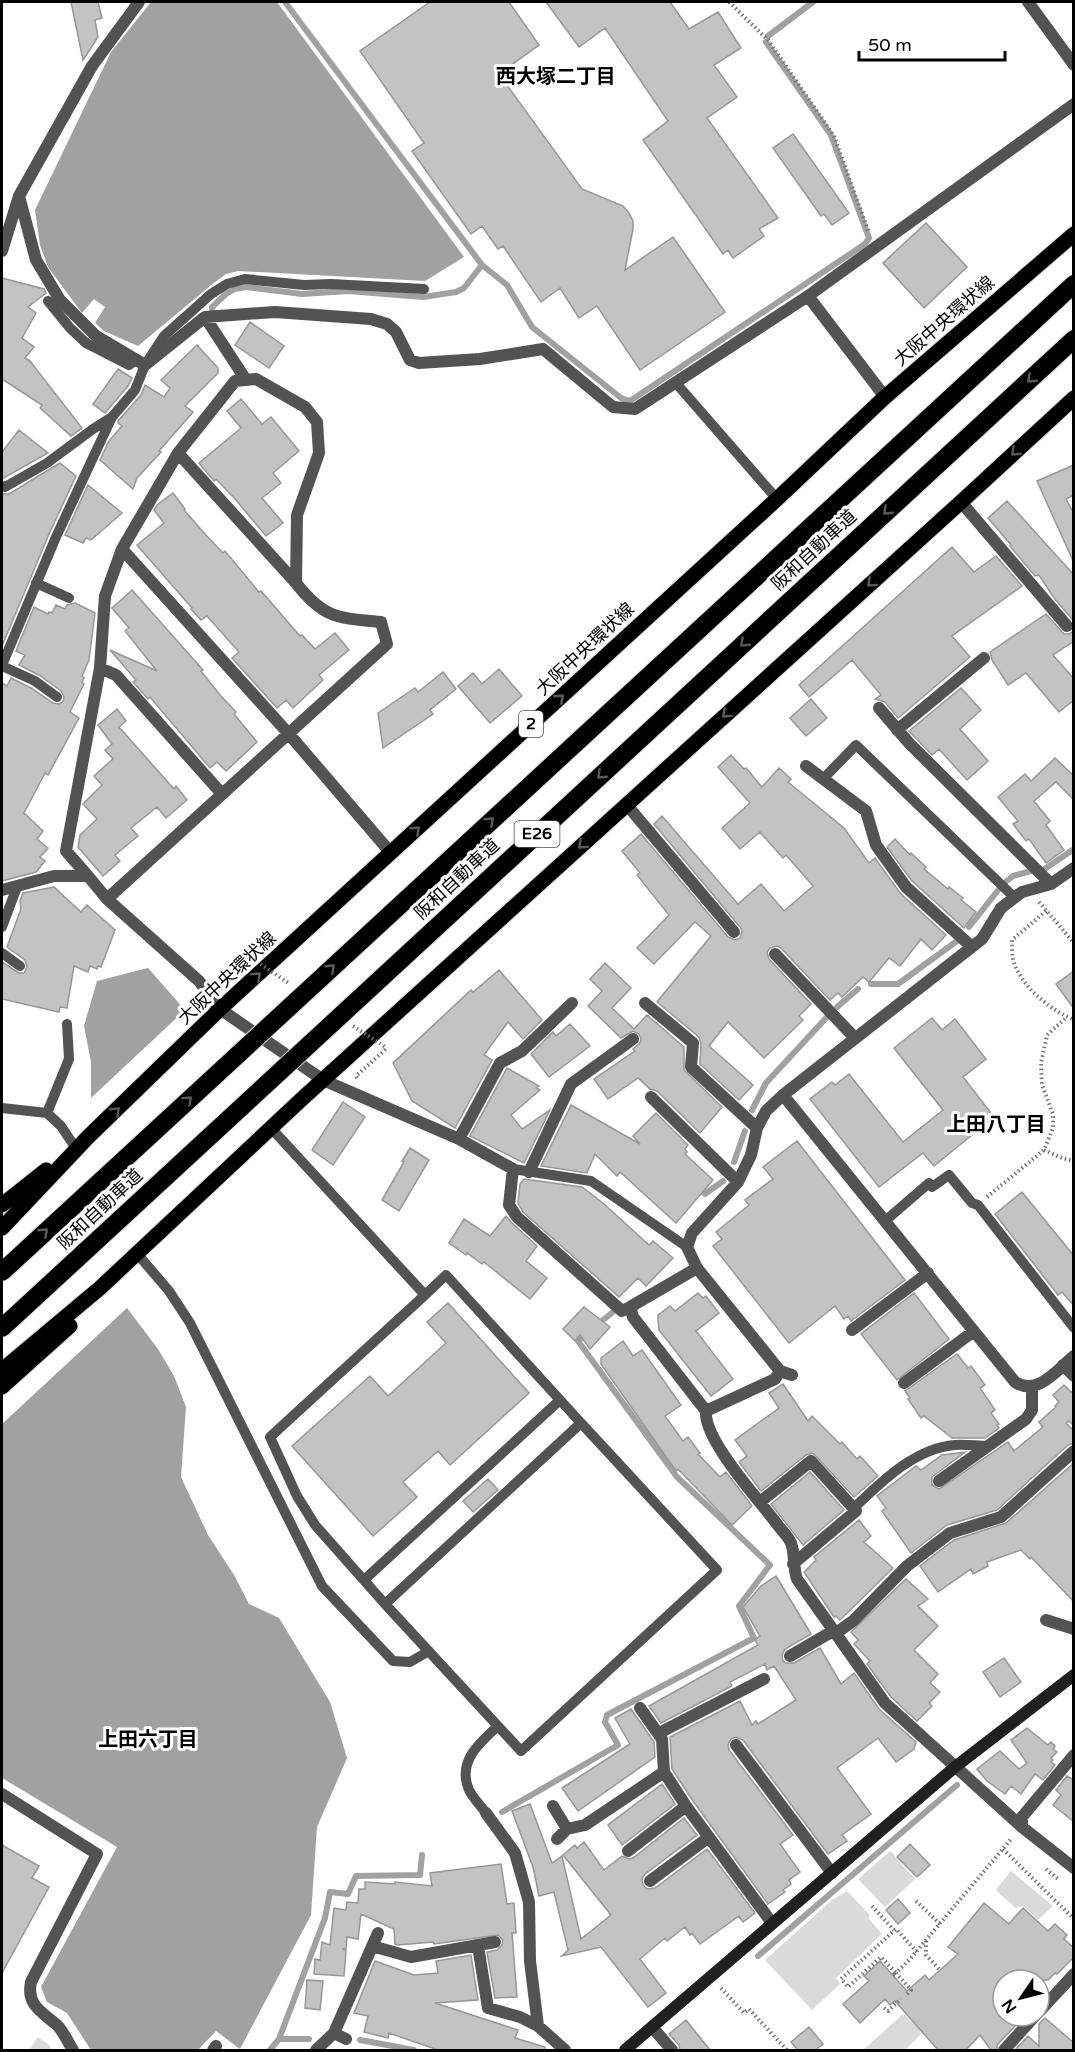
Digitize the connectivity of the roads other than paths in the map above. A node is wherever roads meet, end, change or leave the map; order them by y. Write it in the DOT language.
graph roads {
  1 [pos="139,2"];
  2 [pos="1028,2"];
  3 [pos="1074,65"];
  4 [pos="1074,104"];
  5 [pos="19,196"];
  6 [pos="1074,234"];
  7 [pos="2,251"];
  8 [pos="1074,284"];
  9 [pos="424,289"];
  10 [pos="808,296"];
  11 [pos="48,301"];
  12 [pos="206,317"];
  13 [pos="1074,339"];
  14 [pos="141,362"];
  15 [pos="246,380"];
  16 [pos="675,382"];
  17 [pos="885,397"];
  18 [pos="1074,398"];
  19 [pos="112,417"];
  20 [pos="178,453"];
  21 [pos="2,486"];
  22 [pos="777,499"];
  23 [pos="961,502"];
  24 [pos="122,549"];
  25 [pos="36,583"];
  26 [pos="296,583"];
  27 [pos="69,598"];
  28 [pos="1067,626"];
  29 [pos="984,658"];
  30 [pos="2,666"];
  31 [pos="100,668"];
  32 [pos="57,697"];
  33 [pos="879,708"];
  34 [pos="897,730"];
  35 [pos="288,733"];
  36 [pos="806,766"];
  37 [pos="823,779"];
  38 [pos="222,794"];
  39 [pos="627,804"];
  40 [pos="391,853"];
  41 [pos="1074,868"];
  42 [pos="88,876"];
  43 [pos="1051,884"];
  44 [pos="16,887"];
  45 [pos="2,890"];
  46 [pos="1015,898"];
  47 [pos="107,900"];
  48 [pos="2,927"];
  49 [pos="734,932"];
  50 [pos="972,947"];
  51 [pos="2,953"];
  52 [pos="776,954"];
  53 [pos="20,966"];
  54 [pos="572,1003"];
  55 [pos="645,1003"];
  56 [pos="220,1009"];
  57 [pos="67,1024"];
  58 [pos="855,1038"];
  59 [pos="633,1039"];
  60 [pos="323,1080"];
  61 [pos="783,1095"];
  62 [pos="651,1097"];
  63 [pos="2,1108"];
  64 [pos="47,1113"];
  65 [pos="271,1128"];
  66 [pos="757,1128"];
  67 [pos="88,1137"];
  68 [pos="459,1139"];
  69 [pos="75,1148"];
  70 [pos="513,1169"];
  71 [pos="529,1172"];
  72 [pos="738,1182"];
  73 [pos="2,1205"];
  74 [pos="885,1221"];
  75 [pos="170,1222"];
  76 [pos="2,1228"];
  77 [pos="687,1247"];
  78 [pos="140,1257"];
  79 [pos="697,1268"];
  80 [pos="2,1272"];
  81 [pos="928,1273"];
  82 [pos="425,1295"];
  83 [pos="630,1307"];
  84 [pos="2,1328"];
  85 [pos="1074,1328"];
  86 [pos="852,1330"];
  87 [pos="974,1331"];
  88 [pos="1074,1356"];
  89 [pos="1063,1365"];
  90 [pos="2,1370"];
  91 [pos="1074,1376"];
  92 [pos="904,1383"];
  93 [pos="2,1387"];
  94 [pos="1032,1387"];
  95 [pos="560,1400"];
  96 [pos="706,1411"];
  97 [pos="581,1423"];
  98 [pos="988,1446"];
  99 [pos="1074,1450"];
  100 [pos="939,1481"];
  101 [pos="760,1502"];
  102 [pos="854,1508"];
  103 [pos="792,1564"];
  104 [pos="364,1580"];
  105 [pos="385,1604"];
  106 [pos="1046,1620"];
  107 [pos="1074,1629"];
  108 [pos="833,1631"];
  109 [pos="429,1651"];
  110 [pos="790,1656"];
  111 [pos="1074,1675"];
  112 [pos="764,1678"];
  113 [pos="640,1708"];
  114 [pos="498,1726"];
  115 [pos="659,1733"];
  116 [pos="736,1745"];
  117 [pos="1074,1755"];
  118 [pos="955,1767"];
  119 [pos="664,1772"];
  120 [pos="2,1794"];
  121 [pos="553,1806"];
  122 [pos="686,1806"];
  123 [pos="486,1813"];
  124 [pos="1022,1827"];
  125 [pos="567,1829"];
  126 [pos="709,1837"];
  127 [pos="557,1839"];
  128 [pos="628,1851"];
  129 [pos="1074,1868"];
  130 [pos="832,1873"];
  131 [pos="650,1881"];
  132 [pos="772,1923"];
  133 [pos="378,1933"];
  134 [pos="495,1942"];
  135 [pos="372,1946"];
  136 [pos="478,1946"];
  137 [pos="1074,1974"];
  138 [pos="1051,1999"];
  139 [pos="538,2026"];
  140 [pos="652,2027"];
  141 [pos="1024,2028"];
  142 [pos="334,2033"];
  143 [pos="346,2039"];
  144 [pos="73,2050"];
  145 [pos="316,2050"];
  146 [pos="565,2050"];
  147 [pos="625,2050"];
  148 [pos="672,2050"];
  149 [pos="1004,2050"];
  1 -- 5 [label="street"];
  2 -- 3 [label="street"];
  4 -- 10 [label="street"];
  5 -- 7 [label="street"];
  5 -- 14 [label="street"];
  6 -- 17 [label="main road, 大阪中央環状線 / 2"];
  80 -- 8 [label="highway, 阪和自動車道 / E26, one-way, bridge"];
  9 -- 14 [label="lane"];
  10 -- 16 [label="street"];
  10 -- 17 [label="street"];
  11 -- 14 [label="lane"];
  12 -- 14 [label="street"];
  12 -- 15 [label="street"];
  12 -- 16 [label="street"];
  13 -- 84 [label="highway, 阪和自動車道 / E26, one-way, bridge"];
  14 -- 19 [label="lane"];
  15 -- 20 [label="street"];
  15 -- 26 [label="street"];
  16 -- 22 [label="lane"];
  17 -- 22 [label="main road, 大阪中央環状線 / 2"];
  18 -- 23 [label="main road, one-way"];
  19 -- 21 [label="lane"];
  19 -- 25 [label="lane"];
  20 -- 24 [label="street"];
  20 -- 26 [label="street"];
  40 -- 22 [label="main road, 大阪中央環状線 / 2, one-way"];
  23 -- 28 [label="street"];
  23 -- 39 [label="main road, one-way"];
  24 -- 31 [label="street"];
  24 -- 35 [label="street"];
  25 -- 27 [label="lane"];
  25 -- 30 [label="lane"];
  26 -- 35 [label="street"];
  29 -- 34 [label="street"];
  30 -- 32 [label="lane"];
  31 -- 38 [label="street"];
  31 -- 42 [label="street"];
  33 -- 34 [label="street"];
  34 -- 43 [label="street"];
  35 -- 38 [label="street"];
  35 -- 40 [label="street"];
  36 -- 37 [label="street"];
  37 -- 46 [label="lane"];
  37 -- 50 [label="street"];
  38 -- 47 [label="street"];
  39 -- 49 [label="street"];
  39 -- 60 [label="main road, one-way"];
  56 -- 40 [label="main road, 大阪中央環状線 / 2, one-way"];
  41 -- 43 [label="street"];
  42 -- 44 [label="street"];
  42 -- 47 [label="street"];
  43 -- 46 [label="street"];
  44 -- 45 [label="street"];
  44 -- 48 [label="lane"];
  46 -- 50 [label="street"];
  47 -- 56 [label="street"];
  50 -- 58 [label="street"];
  51 -- 53 [label="lane"];
  52 -- 58 [label="street"];
  54 -- 68 [label="street"];
  55 -- 66 [label="street"];
  56 -- 60 [label="street"];
  67 -- 56 [label="main road, 大阪中央環状線 / 2, one-way"];
  57 -- 64 [label="lane"];
  58 -- 61 [label="street"];
  59 -- 71 [label="street"];
  60 -- 65 [label="main road"];
  60 -- 68 [label="street"];
  61 -- 66 [label="street"];
  61 -- 74 [label="street"];
  62 -- 72 [label="street"];
  63 -- 64 [label="lane"];
  64 -- 69 [label="lane"];
  65 -- 75 [label="main road"];
  65 -- 82 [label="lane"];
  66 -- 72 [label="street"];
  67 -- 69 [label="main road"];
  67 -- 76 [label="main road, 大阪中央環状線 / 2"];
  68 -- 70 [label="street"];
  69 -- 73 [label="main road"];
  70 -- 71 [label="lane"];
  70 -- 83 [label="street"];
  71 -- 77 [label="lane"];
  72 -- 77 [label="street"];
  74 -- 81 [label="street"];
  74 -- 85 [label="lane"];
  75 -- 78 [label="main road"];
  75 -- 90 [label="main road"];
  77 -- 79 [label="street"];
  78 -- 93 [label="main road"];
  78 -- 109 [label="lane"];
  79 -- 83 [label="street"];
  79 -- 96 [label="street"];
  81 -- 86 [label="street"];
  81 -- 87 [label="street"];
  82 -- 95 [label="lane"];
  82 -- 104 [label="lane"];
  83 -- 96 [label="street"];
  87 -- 92 [label="street"];
  87 -- 94 [label="street"];
  88 -- 89 [label="street"];
  89 -- 91 [label="street"];
  89 -- 94 [label="street"];
  94 -- 98 [label="street"];
  95 -- 97 [label="lane"];
  95 -- 104 [label="lane"];
  96 -- 101 [label="street"];
  97 -- 105 [label="lane"];
  97 -- 114 [label="lane"];
  98 -- 100 [label="street"];
  98 -- 102 [label="lane"];
  99 -- 108 [label="street"];
  101 -- 102 [label="street"];
  101 -- 103 [label="street"];
  102 -- 103 [label="street"];
  103 -- 108 [label="street"];
  104 -- 105 [label="lane"];
  105 -- 109 [label="lane"];
  106 -- 107 [label="street"];
  108 -- 110 [label="street"];
  108 -- 118 [label="street"];
  109 -- 114 [label="lane"];
  111 -- 118 [label="street"];
  112 -- 115 [label="street"];
  113 -- 115 [label="street"];
  114 -- 123 [label="lane"];
  115 -- 119 [label="street"];
  116 -- 130 [label="street"];
  117 -- 124 [label="street"];
  118 -- 124 [label="street"];
  118 -- 130 [label="street"];
  119 -- 122 [label="street"];
  119 -- 125 [label="street"];
  120 -- 144 [label="street"];
  121 -- 125 [label="street"];
  122 -- 126 [label="street"];
  122 -- 128 [label="street"];
  123 -- 139 [label="street"];
  124 -- 129 [label="street"];
  125 -- 127 [label="street"];
  126 -- 131 [label="street"];
  126 -- 132 [label="street"];
  130 -- 132 [label="street"];
  132 -- 140 [label="street"];
  133 -- 135 [label="street"];
  134 -- 136 [label="street"];
  135 -- 136 [label="street"];
  135 -- 142 [label="street"];
  136 -- 139 [label="street"];
  137 -- 138 [label="street"];
  139 -- 146 [label="street"];
  140 -- 147 [label="street"];
  140 -- 148 [label="street"];
  141 -- 149 [label="street"];
  142 -- 143 [label="street"];
  142 -- 145 [label="street"];
}
